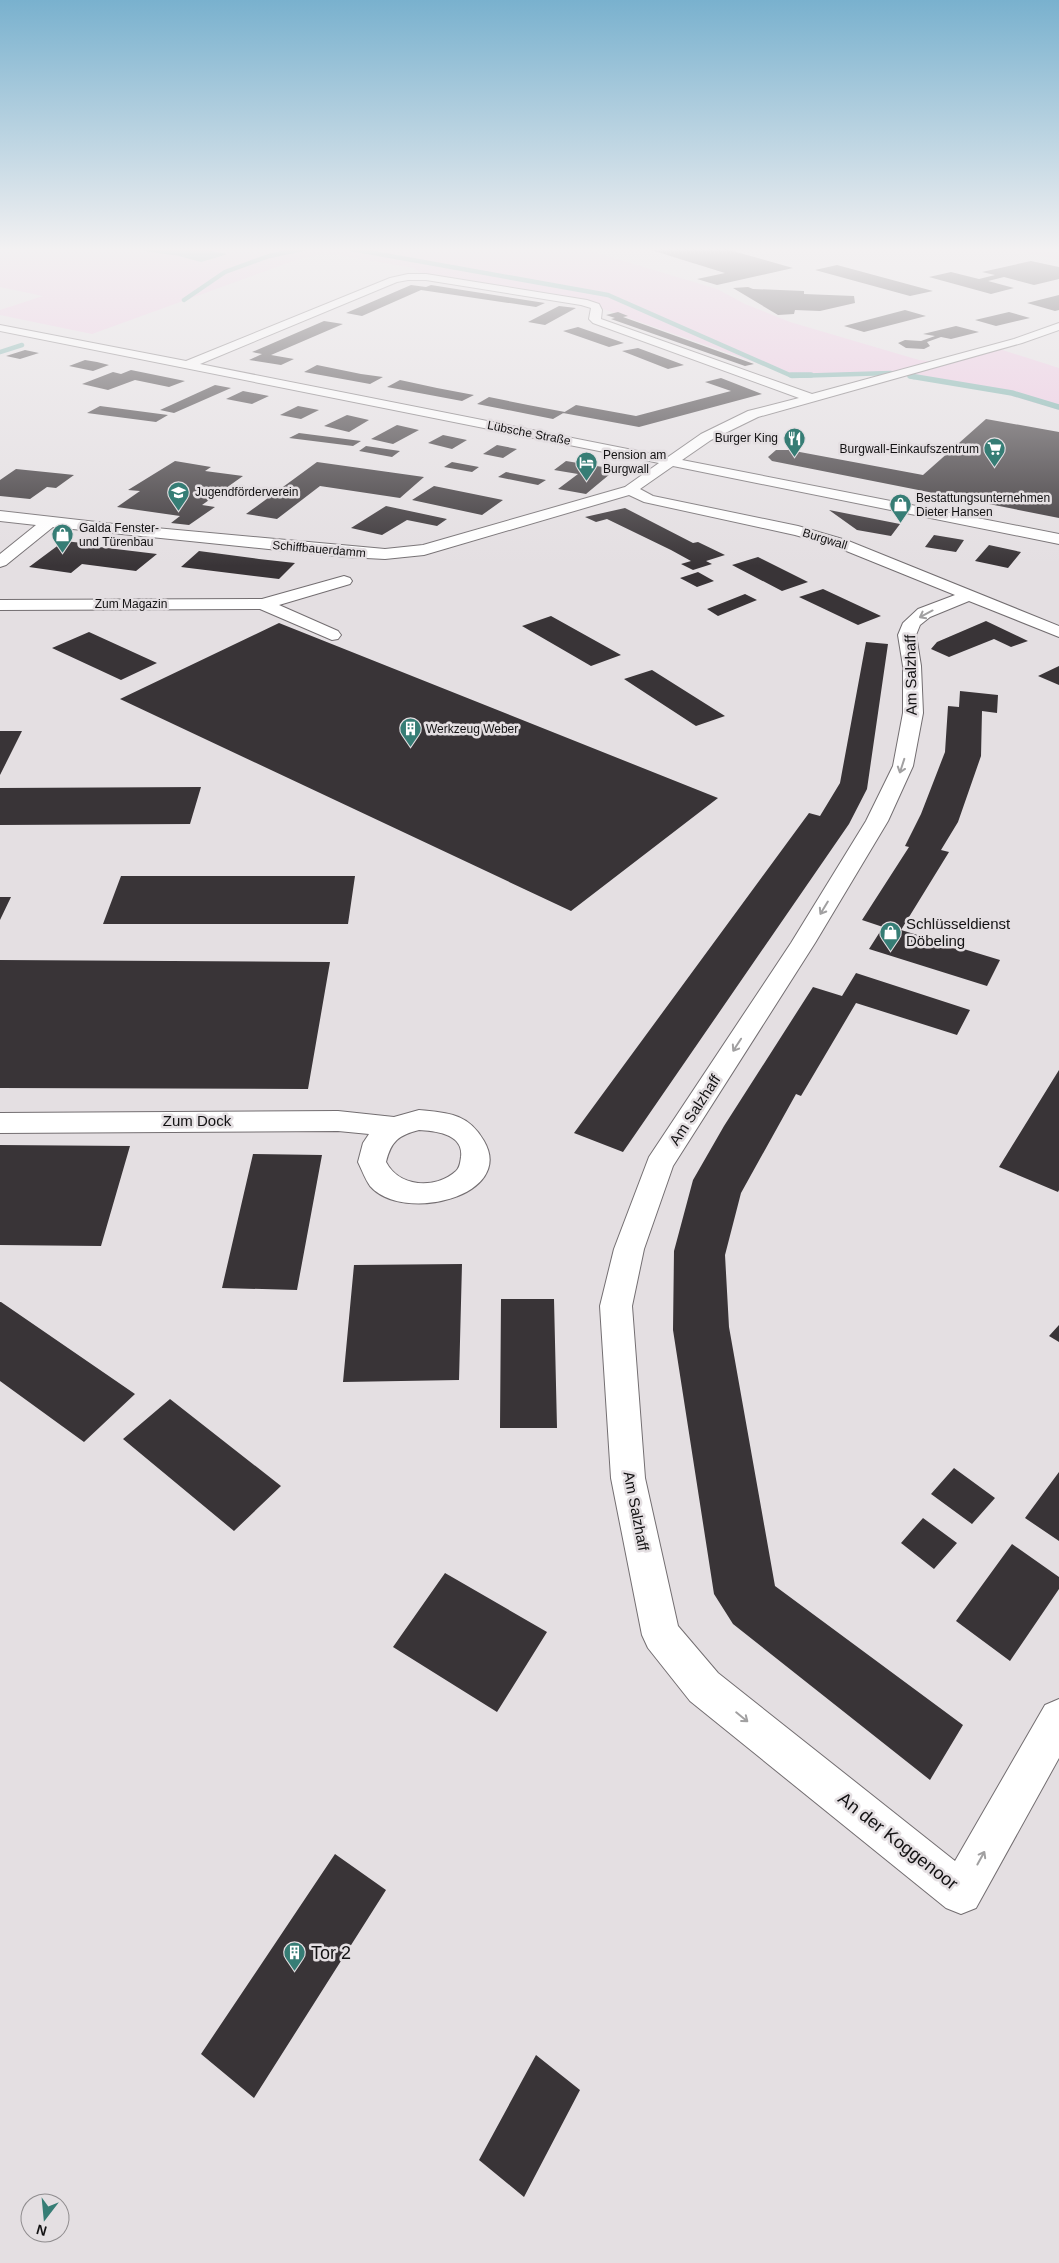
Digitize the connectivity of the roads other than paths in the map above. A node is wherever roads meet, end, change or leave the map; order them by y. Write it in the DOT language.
graph roads {
  1 [pos="132,355"];
  2 [pos="215,355"];
  3 [pos="691,355"];
  4 [pos="967,355"];
  5 [pos="188,366"];
  6 [pos="809,397"];
  7 [pos="672,462"];
  8 [pos="630,490"];
  9 [pos="0,516"];
  10 [pos="49,522"];
  11 [pos="1059,538"];
  12 [pos="0,562"];
  13 [pos="344,581"];
  14 [pos="971,596"];
  15 [pos="263,604"];
  16 [pos="0,605"];
  17 [pos="1059,632"];
  18 [pos="332,635"];
  19 [pos="0,1123"];
  20 [pos="394,1127"];
  21 [pos="704,1687"];
  22 [pos="1059,1719"];
  1 -- 5 [label="street, Lübsche Straße"];
  2 -- 5 [label="street"];
  3 -- 6 [label="street"];
  4 -- 6 [label="street"];
  5 -- 7 [label="street, Lübsche Straße"];
  6 -- 7 [label="street"];
  7 -- 8 [label="street"];
  7 -- 11 [label="street, Lübsche Straße"];
  8 -- 10 [label="street, Schiffbauerdamm"];
  8 -- 14 [label="street, Burgwall"];
  9 -- 10 [label="street, Schiffbauerdamm"];
  10 -- 12 [label="street"];
  13 -- 15 [label="street, Zum Magazin"];
  14 -- 17 [label="street, Burgwall"];
  14 -- 21 [label="street, Am Salzhaff, one-way"];
  15 -- 16 [label="street, Zum Magazin"];
  15 -- 18 [label="street, Zum Magazin"];
  19 -- 20 [label="street, Zum Dock"];
  21 -- 22 [label="street, An der Koggenoor, one-way"];
}
